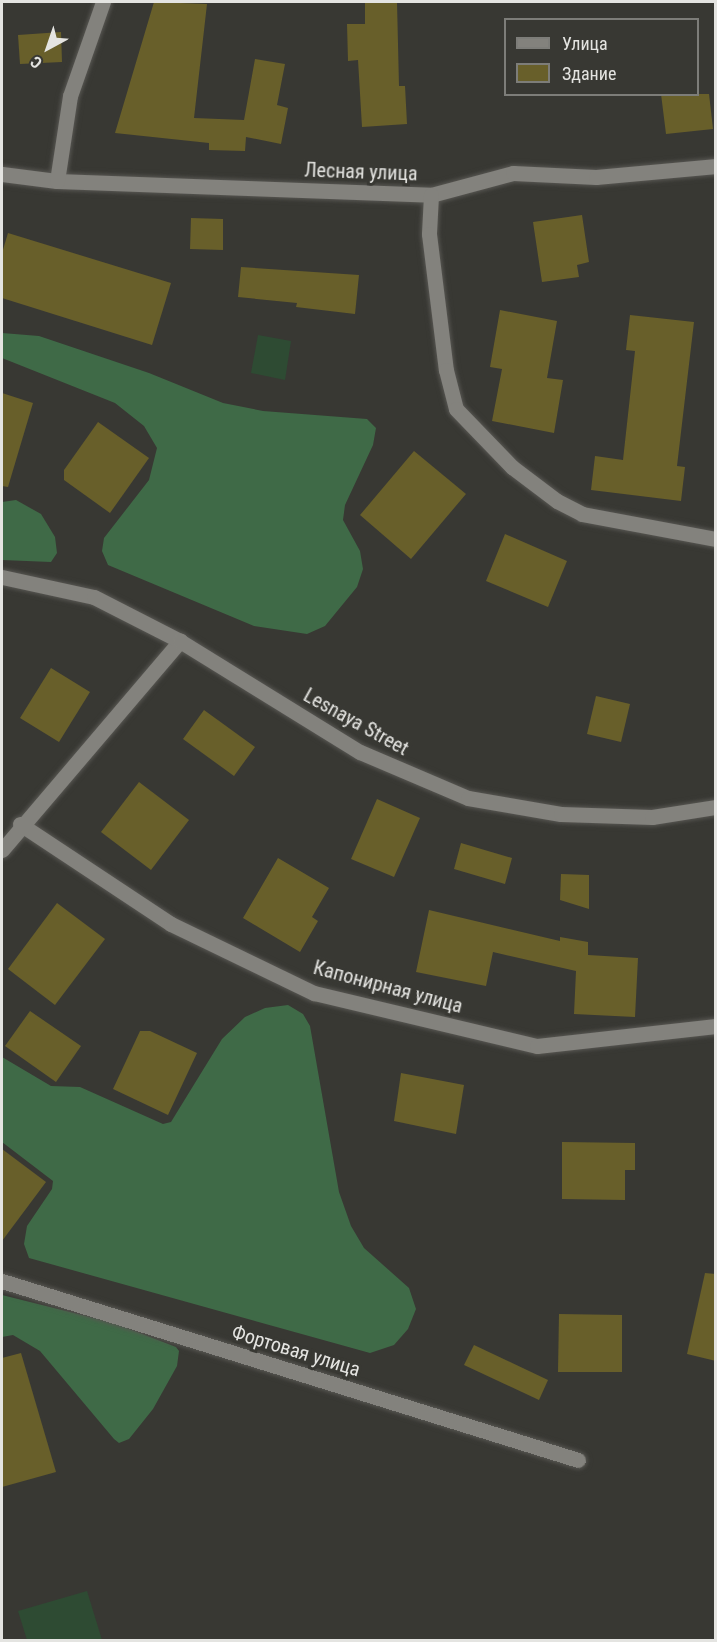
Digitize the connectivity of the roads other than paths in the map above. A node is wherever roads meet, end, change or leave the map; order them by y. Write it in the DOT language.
graph roads {
  1 [pos="103,2"];
  2 [pos="716,166"];
  3 [pos="2,174"];
  4 [pos="57,181"];
  5 [pos="430,195"];
  6 [pos="716,539"];
  7 [pos="2,577"];
  8 [pos="180,641"];
  9 [pos="716,807"];
  10 [pos="20,824"];
  11 [pos="2,850"];
  12 [pos="716,1026"];
  13 [pos="2,1281"];
  14 [pos="578,1460"];
  1 -- 4 [label="street"];
  2 -- 5 [label="street, Лесная улица"];
  3 -- 4 [label="street, Лесная улица"];
  4 -- 5 [label="street, Лесная улица"];
  5 -- 6 [label="street"];
  7 -- 8 [label="street, Lesnaya Street"];
  8 -- 9 [label="street, Lesnaya Street"];
  8 -- 10 [label="street"];
  10 -- 11 [label="street"];
  10 -- 12 [label="street, Капонирная улица"];
  13 -- 14 [label="street, Фортовая улица"];
}
